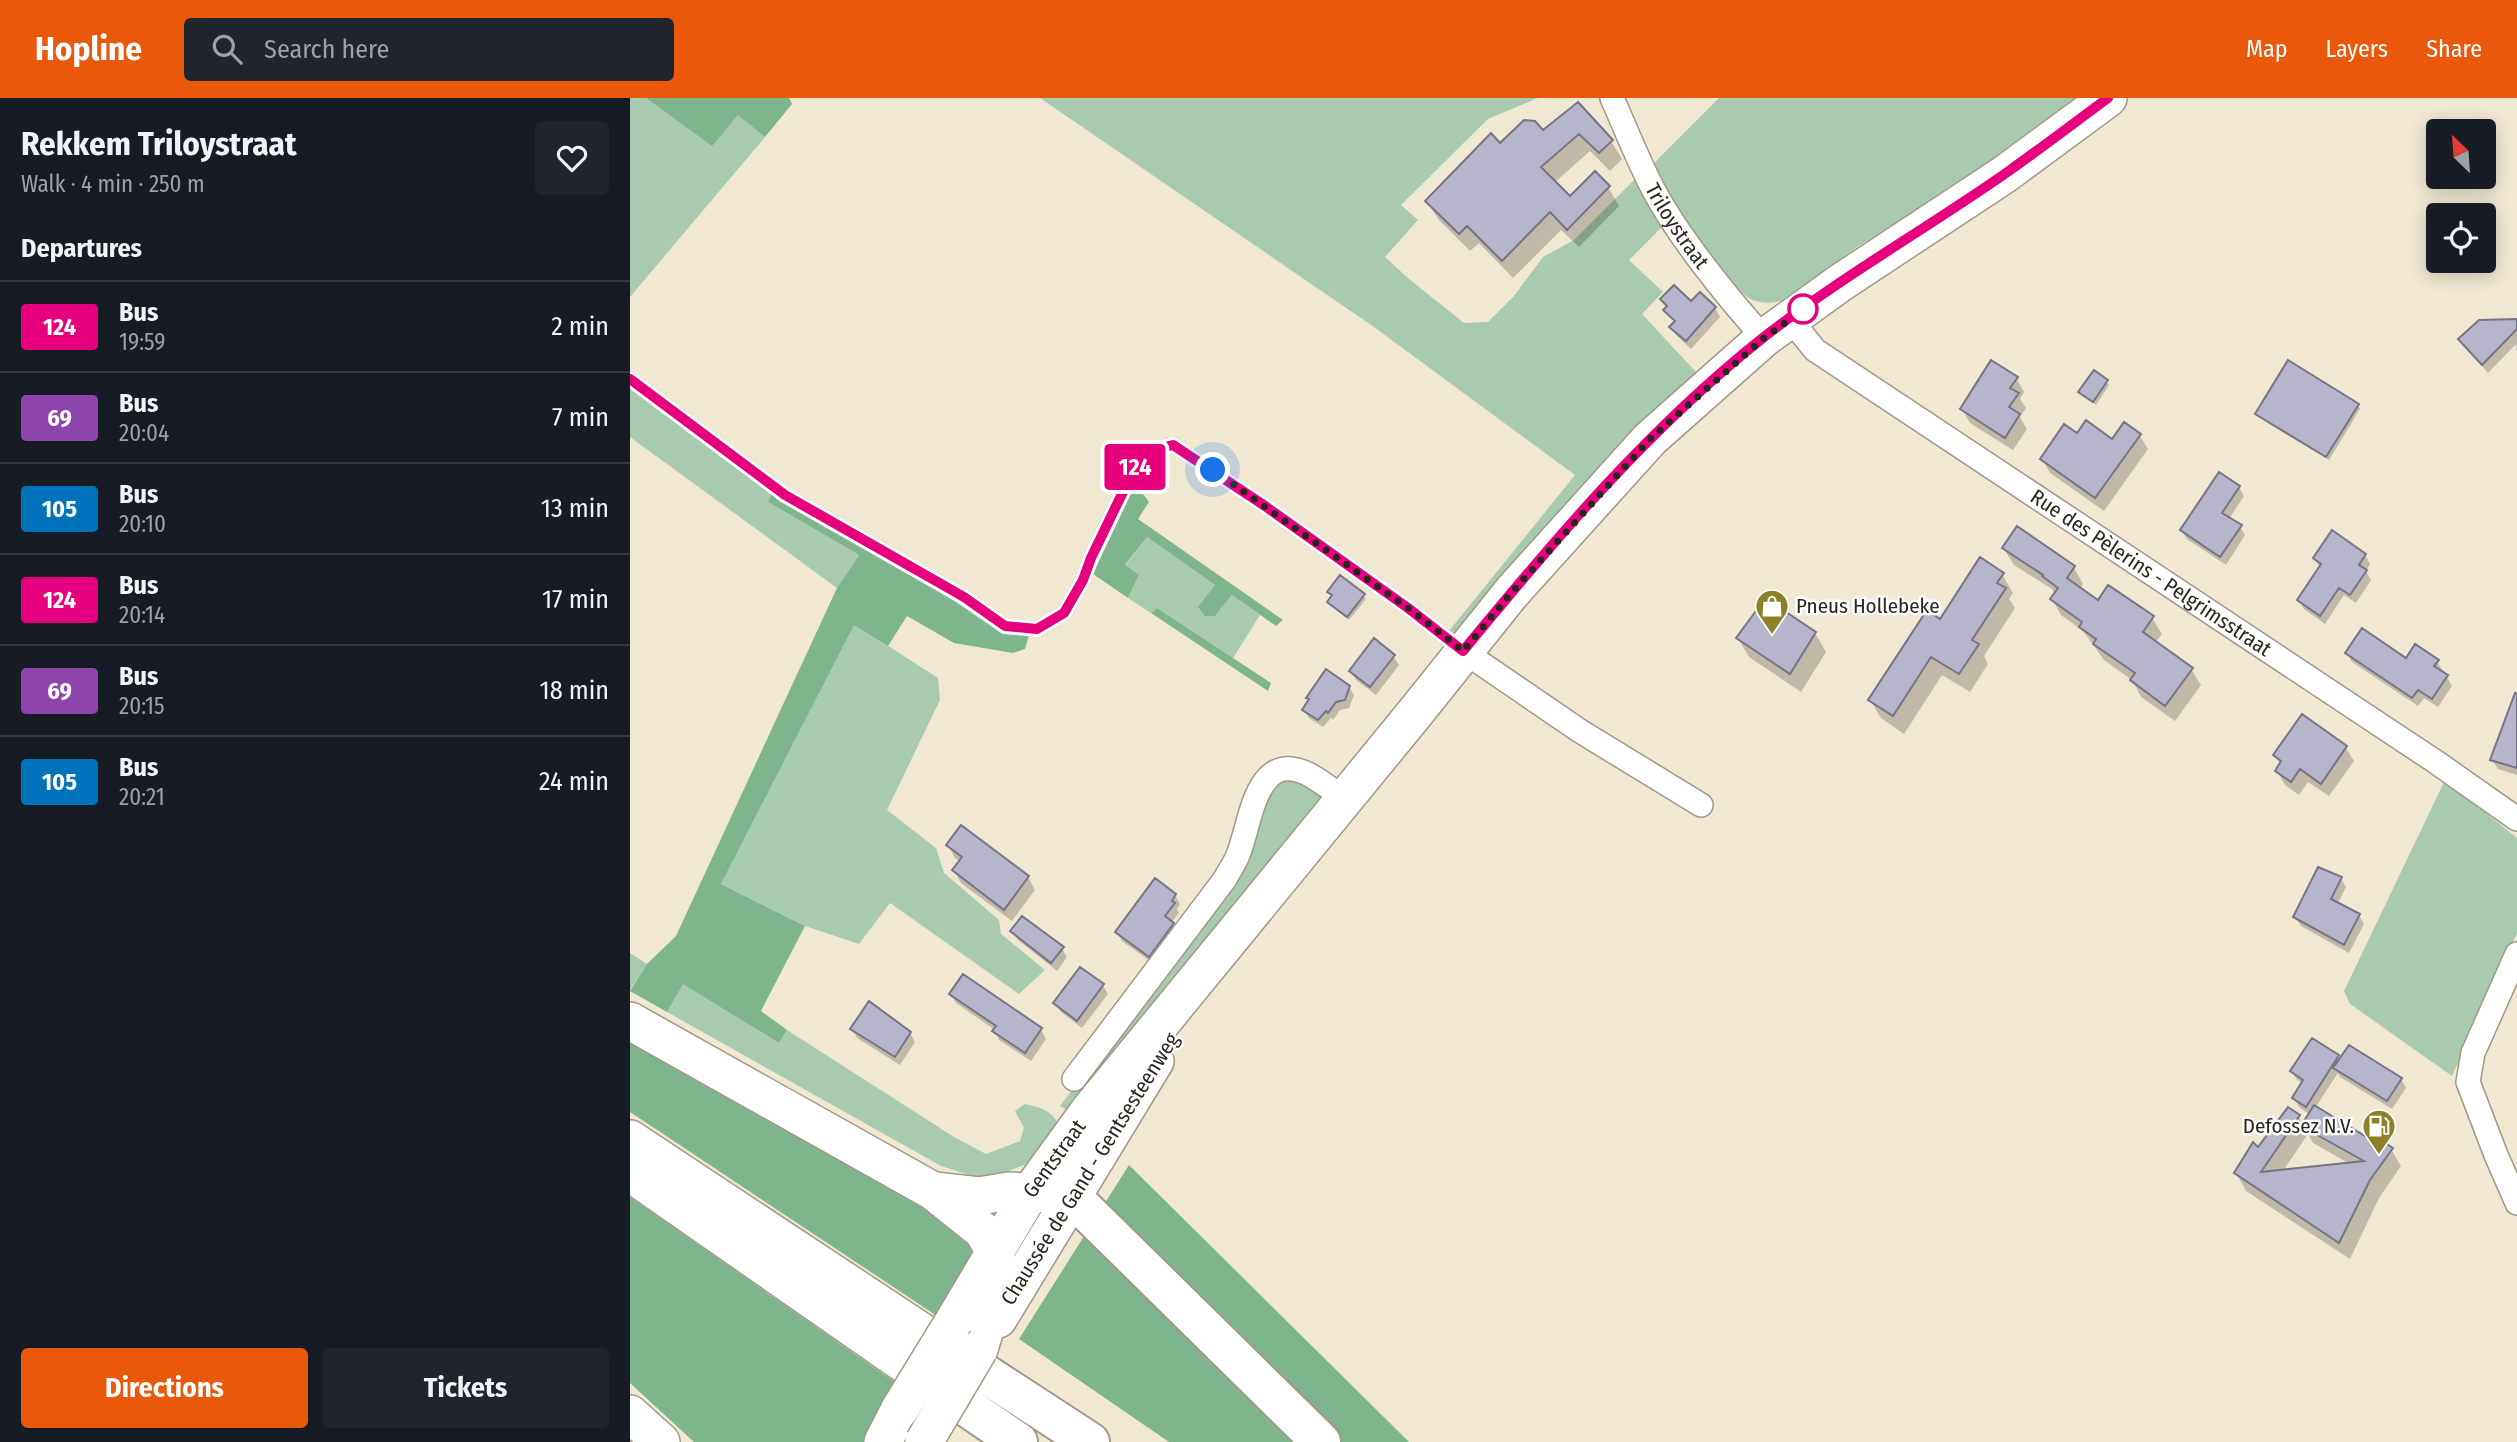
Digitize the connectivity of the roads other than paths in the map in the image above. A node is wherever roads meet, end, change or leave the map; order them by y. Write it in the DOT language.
graph roads {
  1 [pos="1612,98"];
  2 [pos="2108,98"];
  3 [pos="1777,328"];
  4 [pos="630,379"];
  5 [pos="1463,651"];
  6 [pos="1345,798"];
  7 [pos="1701,805"];
  8 [pos="2517,819"];
  9 [pos="1263,900"];
  10 [pos="2517,954"];
  11 [pos="630,1021"];
  12 [pos="1074,1079"];
  13 [pos="630,1139"];
  14 [pos="630,1173"];
  15 [pos="933,1191"];
  16 [pos="1031,1191"];
  17 [pos="1071,1196"];
  18 [pos="2517,1203"];
  19 [pos="998,1275"];
  20 [pos="957,1363"];
  21 [pos="630,1414"];
  22 [pos="897,1426"];
  23 [pos="661,1442"];
  24 [pos="883,1442"];
  25 [pos="924,1442"];
  26 [pos="1018,1442"];
  27 [pos="1090,1442"];
  28 [pos="1321,1442"];
  1 -- 3 [label="street, Triloystraat"];
  2 -- 3 [label="main road"];
  3 -- 5 [label="main road"];
  3 -- 8 [label="street, Rue des Pèlerins - Pelgrimsstraat"];
  4 -- 5 [label="lane"];
  5 -- 6 [label="main road"];
  5 -- 7 [label="street"];
  6 -- 9 [label="main road"];
  6 -- 12 [label="street"];
  9 -- 16 [label="main road, Gentstraat"];
  9 -- 17 [label="main road, Chaussée de Gand - Gentsesteenweg"];
  10 -- 18 [label="street"];
  11 -- 15 [label="main road"];
  13 -- 20 [label="main road"];
  14 -- 20 [label="main road"];
  15 -- 16 [label="main road"];
  15 -- 19 [label="main road"];
  16 -- 17 [label="main road"];
  16 -- 19 [label="main road, Gentstraat"];
  17 -- 19 [label="main road, Chaussée de Gand - Gentsesteenweg"];
  17 -- 28 [label="highway"];
  19 -- 20 [label="main road, Chaussée de Gand - Gentsesteenweg"];
  19 -- 22 [label="main road, Gentstraat, bridge"];
  20 -- 25 [label="main road, Chaussée de Gand - Gentsesteenweg, bridge"];
  20 -- 26 [label="highway"];
  20 -- 27 [label="highway"];
  21 -- 23 [label="main road"];
  22 -- 24 [label="main road, Gentstraat"];
}
